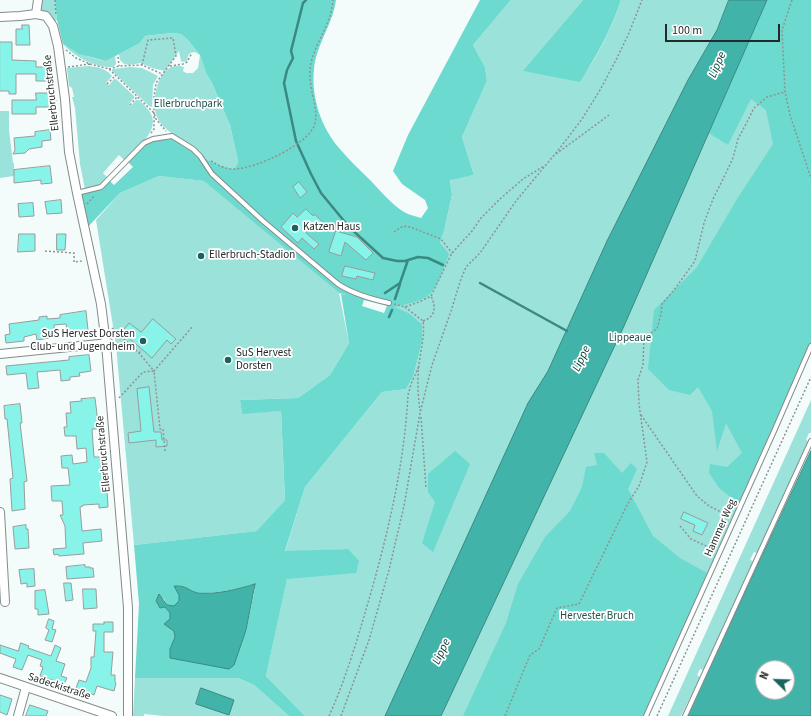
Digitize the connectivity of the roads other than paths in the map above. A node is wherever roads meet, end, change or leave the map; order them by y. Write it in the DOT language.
graph roads {
  1 [pos="38,0"];
  2 [pos="36,14"];
  3 [pos="0,17"];
  4 [pos="76,193"];
  5 [pos="389,303"];
  6 [pos="108,343"];
  7 [pos="811,346"];
  8 [pos="0,354"];
  9 [pos="811,441"];
  10 [pos="0,512"];
  11 [pos="6,602"];
  12 [pos="0,678"];
  13 [pos="26,687"];
  14 [pos="18,716"];
  15 [pos="112,716"];
  16 [pos="128,716"];
  17 [pos="646,716"];
  18 [pos="684,716"];
  1 -- 2 [label="street"];
  2 -- 3 [label="street"];
  2 -- 4 [label="street, Ellerbruchstraße"];
  4 -- 5 [label="lane"];
  4 -- 6 [label="street, Ellerbruchstraße"];
  6 -- 8 [label="street"];
  6 -- 16 [label="street, Ellerbruchstraße"];
  7 -- 17 [label="lane, Hammer Weg"];
  9 -- 18 [label="lane"];
  10 -- 11 [label="street"];
  12 -- 13 [label="street, Sadeckistraße"];
  13 -- 14 [label="street"];
  13 -- 15 [label="street, Sadeckistraße"];
}
